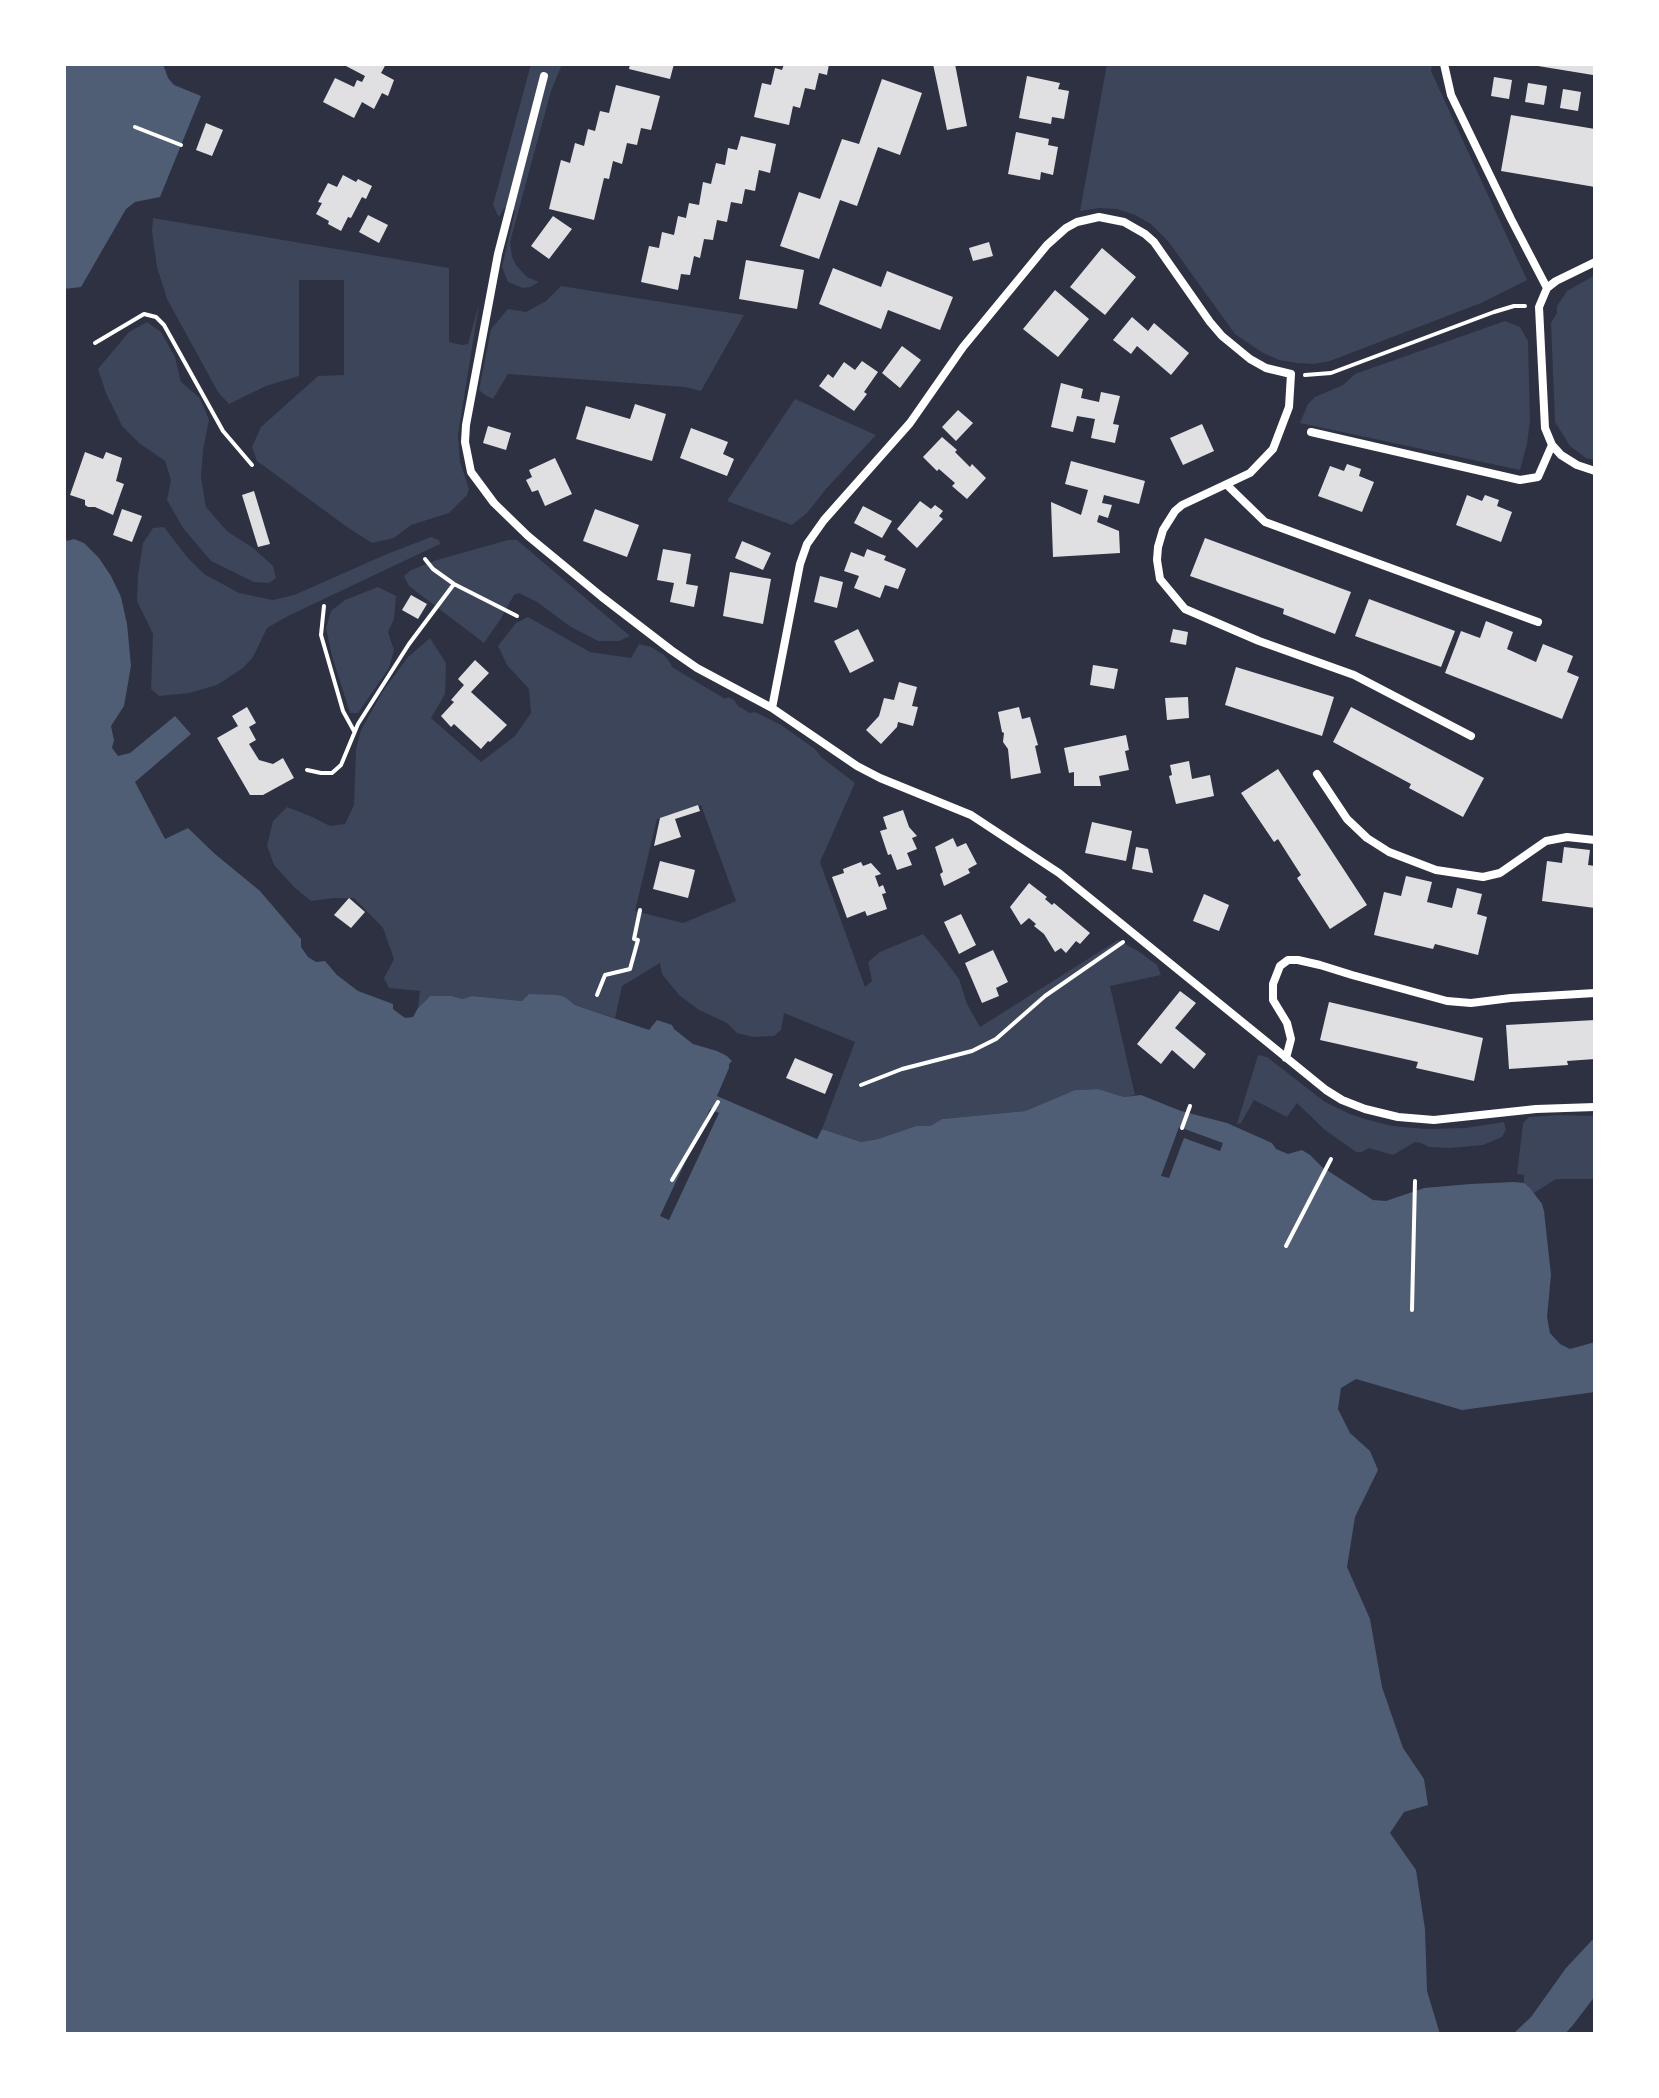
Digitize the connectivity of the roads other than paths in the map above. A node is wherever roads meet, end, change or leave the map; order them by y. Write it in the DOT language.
graph roads {
  1 [pos="1444,64"];
  2 [pos="544,76"];
  3 [pos="1595,262"];
  4 [pos="1547,288"];
  5 [pos="1311,432"];
  6 [pos="1552,445"];
  7 [pos="1595,471"];
  8 [pos="1227,485"];
  9 [pos="1538,622"];
  10 [pos="772,708"];
  11 [pos="1471,736"];
  12 [pos="1317,774"];
  13 [pos="1595,840"];
  14 [pos="1595,993"];
  15 [pos="1286,1058"];
  16 [pos="1595,1107"];
  1 -- 4 [label="street"];
  2 -- 10 [label="street"];
  3 -- 4 [label="street"];
  4 -- 6 [label="street"];
  5 -- 6 [label="street"];
  6 -- 7 [label="street"];
  8 -- 9 [label="street"];
  8 -- 10 [label="street"];
  8 -- 11 [label="street"];
  10 -- 15 [label="street"];
  12 -- 13 [label="street"];
  14 -- 15 [label="street"];
  15 -- 16 [label="street"];
}
